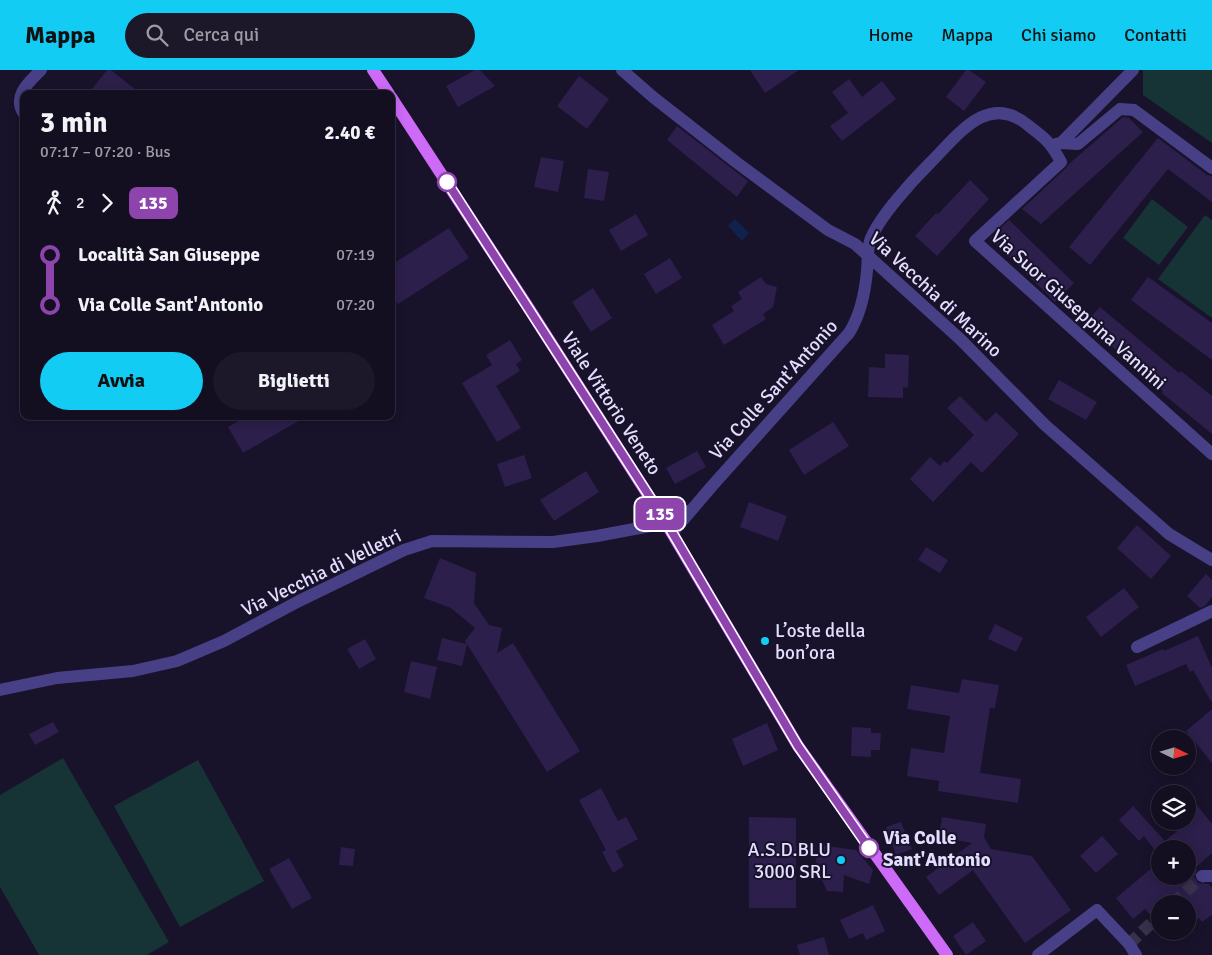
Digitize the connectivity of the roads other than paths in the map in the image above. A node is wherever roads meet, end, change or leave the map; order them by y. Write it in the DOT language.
graph roads {
  1 [pos="40,70"];
  2 [pos="373,70"];
  3 [pos="622,70"];
  4 [pos="1133,70"];
  5 [pos="23,90"];
  6 [pos="386,90"];
  7 [pos="395,103"];
  8 [pos="1056,144"];
  9 [pos="1212,168"];
  10 [pos="868,256"];
  11 [pos="1212,454"];
  12 [pos="669,528"];
  13 [pos="1212,560"];
  14 [pos="1212,611"];
  15 [pos="1137,647"];
  16 [pos="0,690"];
  17 [pos="947,955"];
  18 [pos="1038,955"];
  19 [pos="1136,955"];
  1 -- 5 [label="street"];
  2 -- 6 [label="main road"];
  3 -- 10 [label="street, Via Vecchia di Marino"];
  4 -- 8 [label="street"];
  7 -- 12 [label="main road, Viale Vittorio Veneto"];
  8 -- 9 [label="street"];
  8 -- 10 [label="street"];
  8 -- 11 [label="street, Via Suor Giuseppina Vannini"];
  10 -- 12 [label="street, Via Colle Sant'Antonio"];
  10 -- 13 [label="street, Via Vecchia di Marino"];
  12 -- 16 [label="street, Via Vecchia di Velletri"];
  12 -- 17 [label="main road, Viale Vittorio Veneto"];
  14 -- 15 [label="street"];
  18 -- 19 [label="street"];
}
